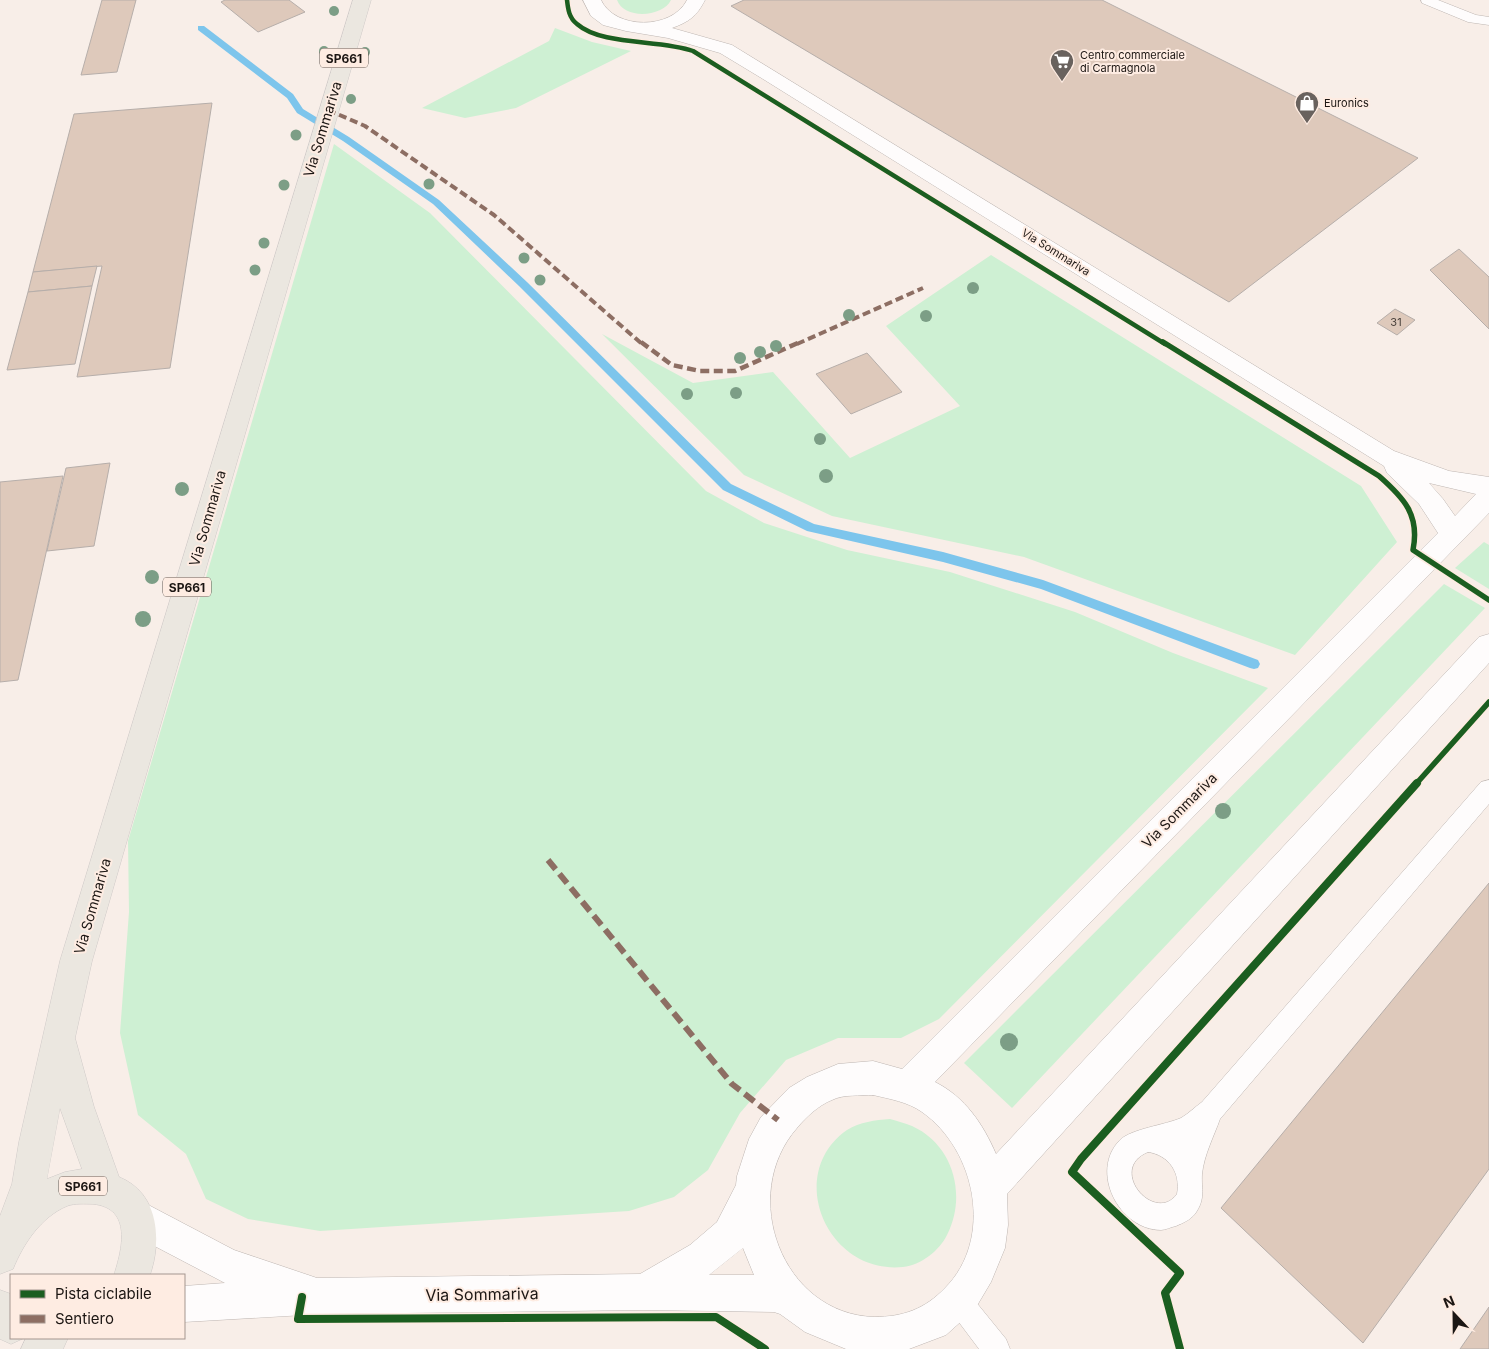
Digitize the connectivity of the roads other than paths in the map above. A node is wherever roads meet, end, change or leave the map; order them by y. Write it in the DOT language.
graph roads {
  1 [pos="362,0"];
  2 [pos="592,0"];
  3 [pos="1427,0"];
  4 [pos="696,2"];
  5 [pos="1489,21"];
  6 [pos="645,28"];
  7 [pos="726,49"];
  8 [pos="1385,457"];
  9 [pos="1489,486"];
  10 [pos="1489,497"];
  11 [pos="1451,534"];
  12 [pos="1486,653"];
  13 [pos="1489,789"];
  14 [pos="59,1037"];
  15 [pos="908,1086"];
  16 [pos="1211,1111"];
  17 [pos="1148,1140"];
  18 [pos="1190,1173"];
  19 [pos="990,1186"];
  20 [pos="106,1188"];
  21 [pos="751,1191"];
  22 [pos="138,1217"];
  23 [pos="6,1244"];
  24 [pos="132,1274"];
  25 [pos="643,1292"];
  26 [pos="321,1296"];
  27 [pos="789,1297"];
  28 [pos="958,1300"];
  29 [pos="185,1304"];
  30 [pos="0,1308"];
  31 [pos="10,1324"];
  32 [pos="48,1339"];
  33 [pos="40,1349"];
  34 [pos="996,1349"];
  1 -- 14 [label="main road, Via Sommariva / SP661"];
  2 -- 6 [label="street, Via Sommariva"];
  3 -- 5 [label="lane"];
  4 -- 6 [label="street"];
  4 -- 7 [label="street, Via Sommariva"];
  6 -- 7 [label="street, Via Sommariva"];
  7 -- 8 [label="street, Via Sommariva"];
  8 -- 9 [label="street, Via Sommariva"];
  8 -- 11 [label="street, Via Sommariva"];
  10 -- 11 [label="street, Via Sommariva"];
  11 -- 15 [label="street, Via Sommariva"];
  12 -- 19 [label="street"];
  13 -- 16 [label="lane"];
  14 -- 20 [label="main road, Via Sommariva / SP661"];
  14 -- 23 [label="main road, Via Sommariva / SP661"];
  15 -- 19 [label="street"];
  15 -- 21 [label="street"];
  16 -- 17 [label="lane"];
  16 -- 18 [label="lane"];
  17 -- 18 [label="lane"];
  17 -- 18 [label="lane"];
  19 -- 28 [label="street"];
  20 -- 22 [label="main road, Via Sommariva / SP661"];
  20 -- 23 [label="main road, Via Sommariva / SP661"];
  21 -- 25 [label="street, Via Sommariva"];
  21 -- 27 [label="street"];
  22 -- 24 [label="main road"];
  22 -- 26 [label="street"];
  25 -- 26 [label="street, Via Sommariva"];
  25 -- 27 [label="street, Via Sommariva"];
  26 -- 29 [label="street, Via Sommariva"];
  27 -- 28 [label="street"];
  28 -- 34 [label="lane"];
  30 -- 31 [label="main road"];
  32 -- 33 [label="main road"];
}
